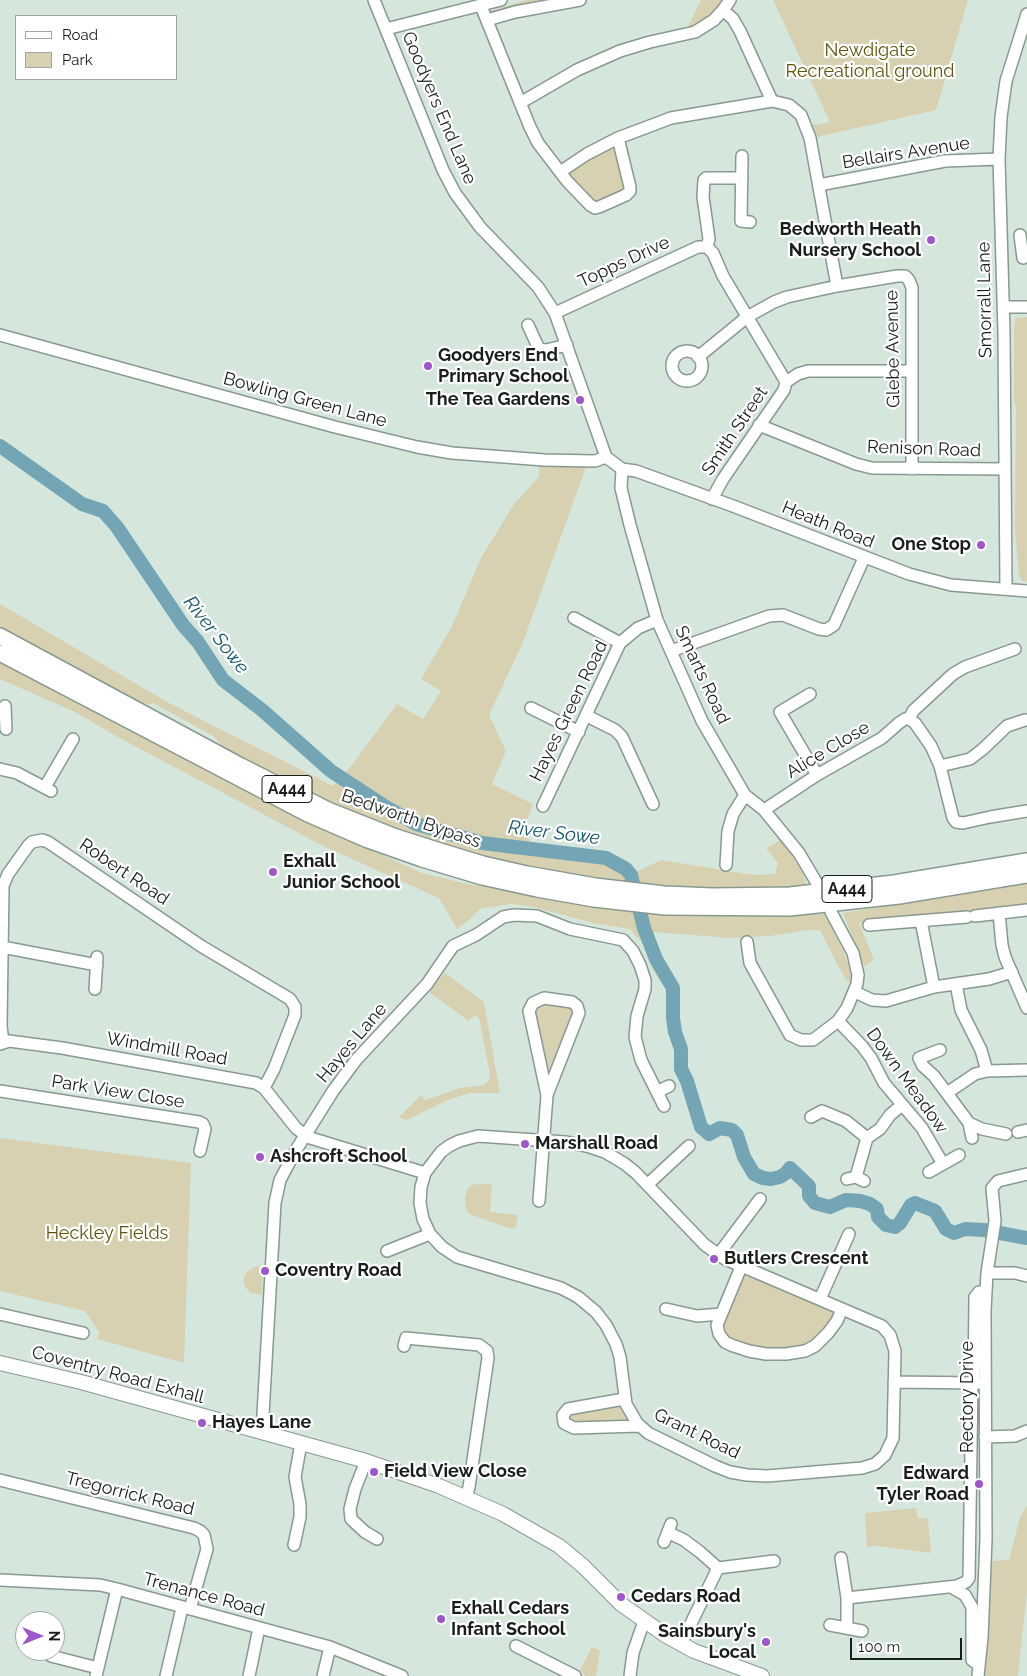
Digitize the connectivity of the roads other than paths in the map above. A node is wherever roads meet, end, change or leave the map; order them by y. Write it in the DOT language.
graph roads {
  1 [pos="374,0"];
  2 [pos="501,0"];
  3 [pos="580,0"];
  4 [pos="726,5"];
  5 [pos="481,6"];
  6 [pos="1027,14"];
  7 [pos="486,20"];
  8 [pos="386,29"];
  9 [pos="772,100"];
  10 [pos="520,103"];
  11 [pos="618,138"];
  12 [pos="742,156"];
  13 [pos="1000,159"];
  14 [pos="560,172"];
  15 [pos="742,178"];
  16 [pos="819,185"];
  17 [pos="750,222"];
  18 [pos="1023,242"];
  19 [pos="707,247"];
  20 [pos="1023,258"];
  21 [pos="837,286"];
  22 [pos="1004,307"];
  23 [pos="1027,308"];
  24 [pos="555,313"];
  25 [pos="747,317"];
  26 [pos="528,325"];
  27 [pos="0,334"];
  28 [pos="567,345"];
  29 [pos="698,357"];
  30 [pos="911,371"];
  31 [pos="786,382"];
  32 [pos="759,425"];
  33 [pos="606,457"];
  34 [pos="622,469"];
  35 [pos="912,469"];
  36 [pos="1005,470"];
  37 [pos="712,499"];
  38 [pos="864,558"];
  39 [pos="1006,589"];
  40 [pos="1027,591"];
  41 [pos="573,618"];
  42 [pos="657,620"];
  43 [pos="0,636"];
  44 [pos="620,643"];
  45 [pos="1015,649"];
  46 [pos="671,651"];
  47 [pos="0,653"];
  48 [pos="810,693"];
  49 [pos="5,706"];
  50 [pos="530,708"];
  51 [pos="587,716"];
  52 [pos="909,719"];
  53 [pos="1025,719"];
  54 [pos="4,724"];
  55 [pos="578,732"];
  56 [pos="72,739"];
  57 [pos="940,766"];
  58 [pos="0,769"];
  59 [pos="816,775"];
  60 [pos="745,795"];
  61 [pos="654,804"];
  62 [pos="543,806"];
  63 [pos="764,810"];
  64 [pos="1027,811"];
  65 [pos="1027,861"];
  66 [pos="726,865"];
  67 [pos="1027,875"];
  68 [pos="818,885"];
  69 [pos="595,892"];
  70 [pos="665,901"];
  71 [pos="1027,910"];
  72 [pos="832,912"];
  73 [pos="999,913"];
  74 [pos="921,922"];
  75 [pos="869,925"];
  76 [pos="747,942"];
  77 [pos="2,947"];
  78 [pos="1012,972"];
  79 [pos="956,984"];
  80 [pos="95,988"];
  81 [pos="934,988"];
  82 [pos="855,992"];
  83 [pos="1027,1008"];
  84 [pos="838,1021"];
  85 [pos="2,1043"];
  86 [pos="940,1050"];
  87 [pos="1027,1070"];
  88 [pos="987,1071"];
  89 [pos="669,1086"];
  90 [pos="264,1088"];
  91 [pos="0,1091"];
  92 [pos="657,1092"];
  93 [pos="947,1092"];
  94 [pos="547,1095"];
  95 [pos="817,1099"];
  96 [pos="902,1104"];
  97 [pos="664,1106"];
  98 [pos="969,1123"];
  99 [pos="1006,1134"];
  100 [pos="305,1136"];
  101 [pos="867,1138"];
  102 [pos="972,1138"];
  103 [pos="543,1140"];
  104 [pos="689,1146"];
  105 [pos="200,1151"];
  106 [pos="959,1155"];
  107 [pos="943,1164"];
  108 [pos="929,1172"];
  109 [pos="425,1173"];
  110 [pos="1027,1174"];
  111 [pos="856,1179"];
  112 [pos="648,1184"];
  113 [pos="760,1199"];
  114 [pos="539,1201"];
  115 [pos="430,1234"];
  116 [pos="849,1234"];
  117 [pos="387,1251"];
  118 [pos="718,1255"];
  119 [pos="741,1267"];
  120 [pos="987,1273"];
  121 [pos="1027,1276"];
  122 [pos="820,1300"];
  123 [pos="666,1309"];
  124 [pos="842,1309"];
  125 [pos="0,1314"];
  126 [pos="721,1314"];
  127 [pos="83,1333"];
  128 [pos="404,1346"];
  129 [pos="0,1362"];
  130 [pos="894,1382"];
  131 [pos="977,1383"];
  132 [pos="624,1399"];
  133 [pos="640,1426"];
  134 [pos="1027,1431"];
  135 [pos="262,1432"];
  136 [pos="985,1437"];
  137 [pos="301,1443"];
  138 [pos="366,1461"];
  139 [pos="0,1480"];
  140 [pos="466,1498"];
  141 [pos="986,1531"];
  142 [pos="971,1532"];
  143 [pos="668,1533"];
  144 [pos="377,1538"];
  145 [pos="292,1547"];
  146 [pos="841,1558"];
  147 [pos="774,1561"];
  148 [pos="718,1568"];
  149 [pos="0,1580"];
  150 [pos="957,1585"];
  151 [pos="117,1589"];
  152 [pos="847,1598"];
  153 [pos="186,1608"];
  154 [pos="644,1621"];
  155 [pos="830,1625"];
  156 [pos="259,1628"];
  157 [pos="847,1628"];
  158 [pos="862,1631"];
  159 [pos="681,1644"];
  160 [pos="516,1646"];
  161 [pos="330,1647"];
  162 [pos="65,1658"];
  163 [pos="50,1661"];
  164 [pos="48,1668"];
  165 [pos="979,1670"];
  166 [pos="97,1672"];
  167 [pos="396,1675"];
  168 [pos="572,1675"];
  169 [pos="166,1676"];
  170 [pos="249,1676"];
  171 [pos="322,1676"];
  172 [pos="630,1676"];
  173 [pos="762,1676"];
  1 -- 8 [label="street, Goodyers End Lane"];
  2 -- 5 [label="street"];
  3 -- 7 [label="street"];
  4 -- 9 [label="street"];
  4 -- 10 [label="street"];
  5 -- 7 [label="street"];
  5 -- 8 [label="street"];
  6 -- 13 [label="street, Smorrall Lane"];
  7 -- 10 [label="street"];
  8 -- 24 [label="street, Goodyers End Lane"];
  9 -- 11 [label="street"];
  9 -- 16 [label="street"];
  10 -- 14 [label="street"];
  11 -- 14 [label="street"];
  11 -- 14 [label="street"];
  12 -- 15 [label="street"];
  13 -- 16 [label="street, Bellairs Avenue"];
  13 -- 22 [label="street, Smorrall Lane"];
  15 -- 17 [label="street"];
  15 -- 19 [label="street"];
  16 -- 21 [label="street"];
  18 -- 20 [label="street"];
  19 -- 24 [label="street, Topps Drive"];
  19 -- 25 [label="street"];
  21 -- 25 [label="street, Glebe Avenue"];
  21 -- 30 [label="street, Glebe Avenue"];
  22 -- 23 [label="street"];
  22 -- 36 [label="street, Smorrall Lane"];
  24 -- 28 [label="street, Goodyers End Lane"];
  25 -- 29 [label="street, Glebe Avenue"];
  25 -- 31 [label="street"];
  26 -- 28 [label="street"];
  27 -- 33 [label="street, Bowling Green Lane"];
  28 -- 33 [label="street, Goodyers End Lane"];
  30 -- 31 [label="street"];
  30 -- 35 [label="street, Glebe Avenue"];
  31 -- 32 [label="street, Smith Street"];
  32 -- 35 [label="street, Renison Road"];
  32 -- 37 [label="street, Smith Street"];
  33 -- 34 [label="street"];
  34 -- 37 [label="street, Heath Road"];
  34 -- 42 [label="street, Smarts Road"];
  35 -- 36 [label="street, Renison Road"];
  36 -- 39 [label="street, Smorrall Lane"];
  37 -- 38 [label="street, Heath Road"];
  38 -- 39 [label="street, Heath Road"];
  38 -- 46 [label="street"];
  39 -- 40 [label="street, Heath Road"];
  41 -- 44 [label="street"];
  42 -- 44 [label="street, Hayes Green Road"];
  42 -- 46 [label="street, Smarts Road"];
  43 -- 69 [label="highway, Bedworth Bypass / A444"];
  44 -- 51 [label="street, Hayes Green Road"];
  45 -- 52 [label="street, Alice Close"];
  46 -- 60 [label="street, Smarts Road"];
  47 -- 69 [label="highway, Bedworth Bypass / A444"];
  48 -- 59 [label="street"];
  49 -- 54 [label="street"];
  50 -- 55 [label="street"];
  51 -- 55 [label="street, Hayes Green Road"];
  51 -- 61 [label="street"];
  52 -- 57 [label="street"];
  52 -- 59 [label="street, Alice Close"];
  53 -- 57 [label="street"];
  55 -- 62 [label="street, Hayes Green Road"];
  56 -- 58 [label="street"];
  57 -- 64 [label="street"];
  59 -- 63 [label="street, Alice Close"];
  60 -- 63 [label="street, Smarts Road"];
  60 -- 66 [label="street"];
  63 -- 68 [label="street, Smarts Road"];
  65 -- 70 [label="highway, Bedworth Bypass / A444"];
  67 -- 70 [label="highway, Bedworth Bypass / A444"];
  69 -- 70 [label="highway, Bedworth Bypass / A444"];
  71 -- 73 [label="street"];
  72 -- 82 [label="street"];
  73 -- 74 [label="street"];
  73 -- 78 [label="street"];
  74 -- 75 [label="street"];
  74 -- 81 [label="street"];
  76 -- 84 [label="street"];
  77 -- 80 [label="street"];
  77 -- 85 [label="street, Robert Road"];
  77 -- 90 [label="street, Robert Road"];
  78 -- 79 [label="street"];
  78 -- 83 [label="street"];
  79 -- 81 [label="street"];
  79 -- 88 [label="street"];
  81 -- 82 [label="street"];
  82 -- 84 [label="street"];
  84 -- 96 [label="street, Down Meadow"];
  85 -- 90 [label="street, Windmill Road"];
  86 -- 93 [label="street"];
  87 -- 88 [label="street"];
  88 -- 93 [label="street"];
  89 -- 92 [label="street"];
  90 -- 100 [label="street"];
  91 -- 105 [label="street, Park View Close"];
  92 -- 97 [label="street, Hayes Lane"];
  92 -- 100 [label="street, Hayes Lane"];
  93 -- 98 [label="street"];
  94 -- 94 [label="street"];
  94 -- 103 [label="street"];
  95 -- 101 [label="street"];
  96 -- 101 [label="street"];
  96 -- 107 [label="street, Down Meadow"];
  98 -- 99 [label="street"];
  98 -- 102 [label="street"];
  100 -- 109 [label="street"];
  100 -- 135 [label="street, Hayes Lane"];
  101 -- 111 [label="street"];
  103 -- 109 [label="street, Grant Road"];
  103 -- 112 [label="street, Grant Road"];
  103 -- 114 [label="street"];
  104 -- 112 [label="street"];
  106 -- 107 [label="street"];
  107 -- 108 [label="street"];
  109 -- 115 [label="street, Grant Road"];
  110 -- 120 [label="street, Rectory Drive"];
  112 -- 118 [label="street, Grant Road"];
  113 -- 118 [label="street"];
  115 -- 117 [label="street"];
  115 -- 132 [label="street, Grant Road"];
  116 -- 122 [label="street"];
  118 -- 119 [label="street, Grant Road"];
  119 -- 122 [label="street, Grant Road"];
  119 -- 126 [label="street"];
  120 -- 121 [label="street"];
  120 -- 131 [label="street, Rectory Drive"];
  122 -- 124 [label="street, Grant Road"];
  123 -- 126 [label="street"];
  124 -- 126 [label="street"];
  124 -- 130 [label="street, Grant Road"];
  125 -- 127 [label="street"];
  128 -- 140 [label="street"];
  129 -- 135 [label="main road, Coventry Road Exhall"];
  130 -- 131 [label="street"];
  130 -- 133 [label="street, Grant Road"];
  131 -- 136 [label="street, Rectory Drive"];
  131 -- 142 [label="street, Rectory Drive"];
  132 -- 133 [label="street, Grant Road"];
  132 -- 133 [label="street"];
  134 -- 136 [label="street"];
  135 -- 137 [label="main road, Coventry Road Exhall"];
  136 -- 141 [label="street, Rectory Drive"];
  137 -- 138 [label="main road, Coventry Road Exhall"];
  137 -- 145 [label="street"];
  138 -- 140 [label="main road, Coventry Road Exhall"];
  138 -- 144 [label="street"];
  139 -- 153 [label="street, Tregorrick Road"];
  140 -- 154 [label="main road, Coventry Road Exhall"];
  141 -- 142 [label="street"];
  141 -- 165 [label="street, Rectory Drive"];
  142 -- 150 [label="street, Rectory Drive"];
  143 -- 148 [label="street"];
  146 -- 152 [label="street"];
  147 -- 148 [label="street"];
  148 -- 159 [label="street"];
  149 -- 151 [label="street, Trenance Road"];
  150 -- 152 [label="street"];
  150 -- 165 [label="street, Rectory Drive"];
  151 -- 153 [label="street, Trenance Road"];
  151 -- 166 [label="street"];
  152 -- 157 [label="street"];
  153 -- 156 [label="street, Trenance Road"];
  153 -- 169 [label="street"];
  154 -- 159 [label="main road, Coventry Road Exhall"];
  154 -- 172 [label="street"];
  155 -- 157 [label="street"];
  156 -- 161 [label="street, Trenance Road"];
  156 -- 170 [label="street"];
  157 -- 158 [label="street"];
  159 -- 173 [label="main road, Coventry Road Exhall"];
  160 -- 168 [label="street"];
  161 -- 167 [label="street, Trenance Road"];
  161 -- 171 [label="street"];
  162 -- 166 [label="street"];
  163 -- 164 [label="street"];
}
